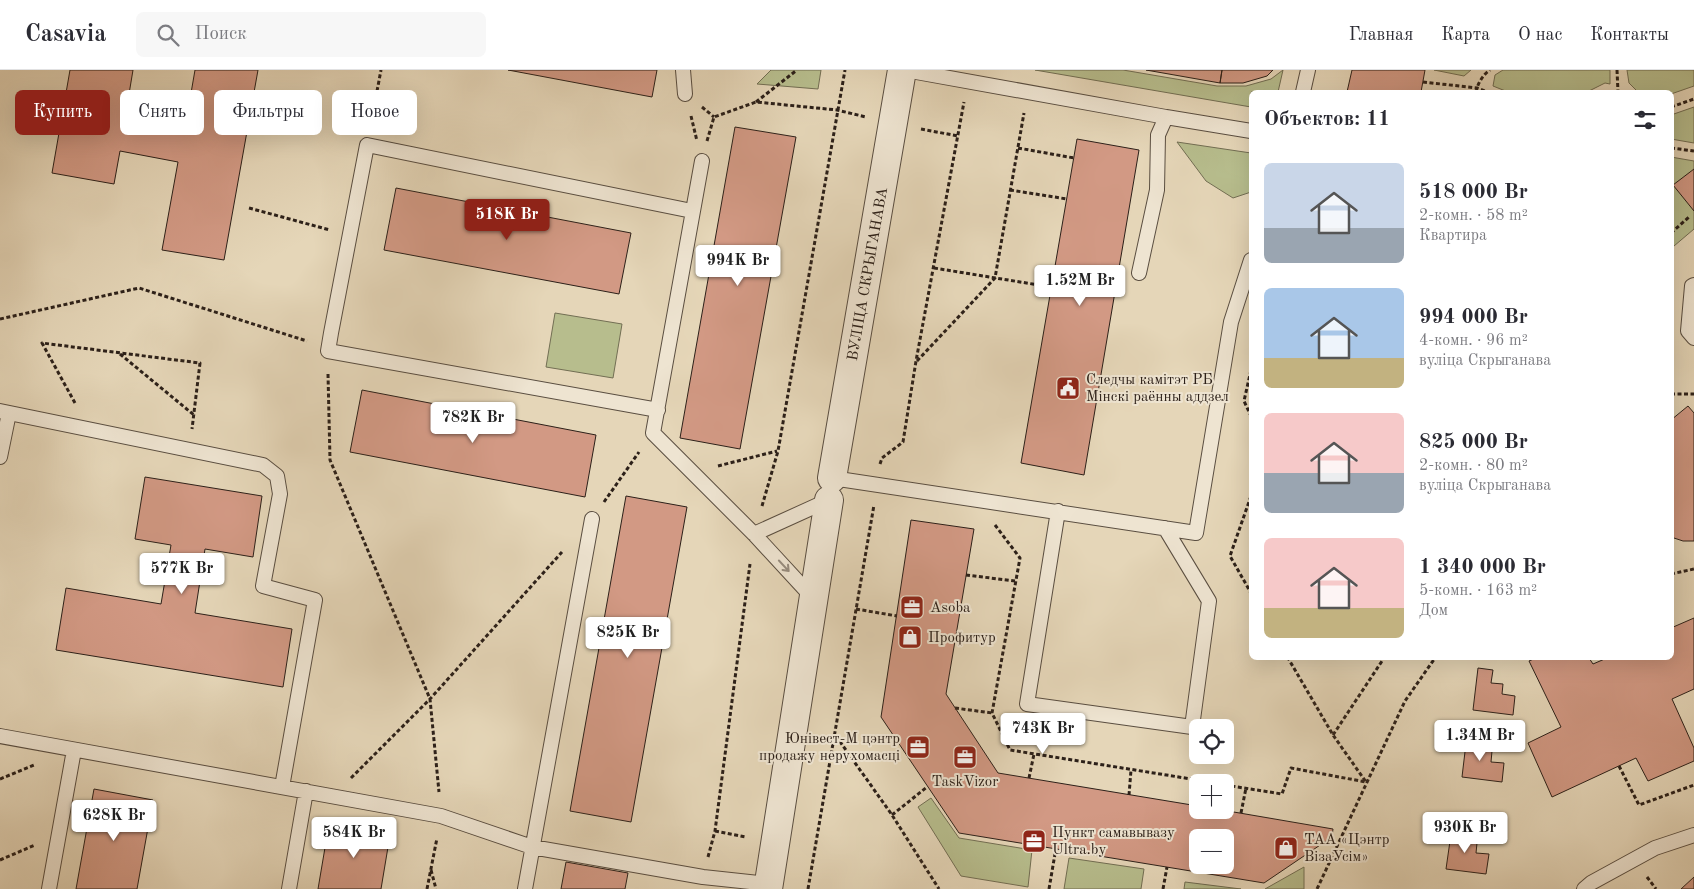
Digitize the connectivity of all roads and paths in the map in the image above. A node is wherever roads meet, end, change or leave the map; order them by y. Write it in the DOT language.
graph roads {
  1 [pos="381,70"];
  2 [pos="683,70"];
  3 [pos="797,70"];
  4 [pos="845,70"];
  5 [pos="903,70"];
  6 [pos="1308,70"];
  7 [pos="1617,70"];
  8 [pos="1486,71"];
  9 [pos="1423,82"];
  10 [pos="1476,88"];
  11 [pos="1303,90"];
  12 [pos="1482,90"];
  13 [pos="1618,90"];
  14 [pos="1028,93"];
  15 [pos="685,94"];
  16 [pos="1694,99"];
  17 [pos="756,102"];
  18 [pos="1674,106"];
  19 [pos="837,110"];
  20 [pos="714,117"];
  21 [pos="1166,117"];
  22 [pos="892,123"];
  23 [pos="1249,131"];
  24 [pos="958,136"];
  25 [pos="367,145"];
  26 [pos="1018,148"];
  27 [pos="1674,148"];
  28 [pos="1694,151"];
  29 [pos="1074,158"];
  30 [pos="702,161"];
  31 [pos="1010,190"];
  32 [pos="1067,199"];
  33 [pos="249,208"];
  34 [pos="692,211"];
  35 [pos="1689,217"];
  36 [pos="1674,230"];
  37 [pos="350,235"];
  38 [pos="1249,266"];
  39 [pos="934,268"];
  40 [pos="1139,273"];
  41 [pos="995,278"];
  42 [pos="1694,285"];
  43 [pos="1052,287"];
  44 [pos="0,319"];
  45 [pos="302,338"];
  46 [pos="1694,338"];
  47 [pos="328,351"];
  48 [pos="120,353"];
  49 [pos="916,361"];
  50 [pos="1249,379"];
  51 [pos="1674,394"];
  52 [pos="1694,394"];
  53 [pos="658,410"];
  54 [pos="4,412"];
  55 [pos="1249,412"];
  56 [pos="194,415"];
  57 [pos="90,430"];
  58 [pos="653,433"];
  59 [pos="189,450"];
  60 [pos="778,451"];
  61 [pos="0,457"];
  62 [pos="693,472"];
  63 [pos="831,489"];
  64 [pos="1249,502"];
  65 [pos="1058,511"];
  66 [pos="592,520"];
  67 [pos="1165,528"];
  68 [pos="754,534"];
  69 [pos="1694,569"];
  70 [pos="1674,573"];
  71 [pos="966,574"];
  72 [pos="1016,581"];
  73 [pos="1249,589"];
  74 [pos="814,598"];
  75 [pos="856,609"];
  76 [pos="896,616"];
  77 [pos="1289,660"];
  78 [pos="1383,660"];
  79 [pos="1434,660"];
  80 [pos="430,699"];
  81 [pos="955,708"];
  82 [pos="992,713"];
  83 [pos="835,735"];
  84 [pos="1333,735"];
  85 [pos="0,736"];
  86 [pos="74,750"];
  87 [pos="1034,754"];
  88 [pos="1619,766"];
  89 [pos="1132,770"];
  90 [pos="1029,778"];
  91 [pos="1366,782"];
  92 [pos="1694,785"];
  93 [pos="1234,786"];
  94 [pos="282,787"];
  95 [pos="927,787"];
  96 [pos="1246,788"];
  97 [pos="306,791"];
  98 [pos="1128,795"];
  99 [pos="333,796"];
  100 [pos="1241,813"];
  101 [pos="892,815"];
  102 [pos="441,816"];
  103 [pos="59,834"];
  104 [pos="1694,835"];
  105 [pos="532,847"];
  106 [pos="1056,848"];
  107 [pos="0,860"];
  108 [pos="1167,867"];
  109 [pos="431,869"];
  110 [pos="703,877"];
  111 [pos="769,886"];
  112 [pos="49,889"];
  113 [pos="289,889"];
  114 [pos="427,889"];
  115 [pos="436,889"];
  116 [pos="524,889"];
  117 [pos="938,889"];
  118 [pos="1049,889"];
  119 [pos="1163,889"];
  120 [pos="1317,889"];
  121 [pos="1584,889"];
  1 -- 25 [label="path"];
  2 -- 15 [label="lane"];
  3 -- 17 [label="path"];
  4 -- 19 [label="path"];
  5 -- 14 [label="lane"];
  5 -- 22 [label="street, ВУЛІЦА СКРЫГАНАВА"];
  6 -- 11 [label="lane"];
  7 -- 13 [label="path"];
  8 -- 10 [label="path"];
  9 -- 10 [label="path"];
  10 -- 12 [label="path"];
  14 -- 21 [label="lane"];
  14 -- 26 [label="path"];
  15 -- 20 [label="path"];
  15 -- 30 [label="path"];
  16 -- 18 [label="path"];
  17 -- 19 [label="path"];
  17 -- 20 [label="path"];
  19 -- 22 [label="path"];
  19 -- 60 [label="path"];
  20 -- 30 [label="path"];
  21 -- 23 [label="lane"];
  21 -- 40 [label="lane"];
  22 -- 24 [label="path"];
  22 -- 63 [label="street, ВУЛІЦА СКРЫГАНАВА"];
  25 -- 34 [label="lane"];
  25 -- 37 [label="lane"];
  26 -- 29 [label="path"];
  26 -- 31 [label="path"];
  27 -- 28 [label="path"];
  30 -- 34 [label="lane"];
  31 -- 32 [label="path"];
  31 -- 41 [label="path"];
  33 -- 37 [label="path"];
  34 -- 53 [label="lane"];
  35 -- 36 [label="path"];
  37 -- 47 [label="lane"];
  38 -- 67 [label="lane"];
  39 -- 41 [label="path"];
  41 -- 43 [label="path"];
  41 -- 49 [label="path"];
  42 -- 46 [label="lane"];
  44 -- 45 [label="path"];
  47 -- 53 [label="lane"];
  47 -- 80 [label="path"];
  48 -- 56 [label="path"];
  48 -- 56 [label="path"];
  48 -- 57 [label="path"];
  50 -- 55 [label="path"];
  51 -- 52 [label="path"];
  53 -- 58 [label="lane"];
  54 -- 57 [label="lane"];
  54 -- 61 [label="lane"];
  56 -- 59 [label="path"];
  57 -- 59 [label="lane"];
  58 -- 62 [label="lane"];
  58 -- 66 [label="path"];
  59 -- 94 [label="lane"];
  60 -- 62 [label="path"];
  60 -- 68 [label="path"];
  62 -- 68 [label="lane"];
  63 -- 65 [label="lane"];
  63 -- 68 [label="lane"];
  63 -- 74 [label="street, ВУЛІЦА СКРЫГАНАВА"];
  64 -- 73 [label="path"];
  65 -- 67 [label="lane"];
  65 -- 67 [label="lane"];
  66 -- 80 [label="path"];
  66 -- 105 [label="lane"];
  68 -- 74 [label="lane, one-way"];
  68 -- 110 [label="path"];
  69 -- 70 [label="path"];
  71 -- 72 [label="path"];
  74 -- 111 [label="street, ВУЛІЦА СКРЫГАНАВА"];
  75 -- 76 [label="path"];
  77 -- 84 [label="path"];
  78 -- 84 [label="path"];
  79 -- 91 [label="path"];
  80 -- 99 [label="path"];
  80 -- 102 [label="path"];
  81 -- 82 [label="path"];
  83 -- 101 [label="path"];
  84 -- 91 [label="path"];
  85 -- 86 [label="lane"];
  86 -- 94 [label="lane"];
  86 -- 103 [label="lane"];
  87 -- 90 [label="path"];
  88 -- 92 [label="path"];
  89 -- 98 [label="path"];
  91 -- 96 [label="path"];
  91 -- 120 [label="path"];
  93 -- 96 [label="path"];
  94 -- 97 [label="lane"];
  95 -- 101 [label="path"];
  96 -- 100 [label="path"];
  97 -- 99 [label="lane"];
  97 -- 113 [label="lane"];
  99 -- 102 [label="lane"];
  101 -- 117 [label="path"];
  102 -- 105 [label="lane"];
  102 -- 109 [label="path"];
  103 -- 107 [label="path"];
  103 -- 112 [label="lane"];
  104 -- 121 [label="lane"];
  105 -- 110 [label="lane"];
  105 -- 116 [label="lane"];
  106 -- 118 [label="path"];
  108 -- 119 [label="path"];
  109 -- 114 [label="path"];
  109 -- 115 [label="path"];
  110 -- 111 [label="lane"];
}
